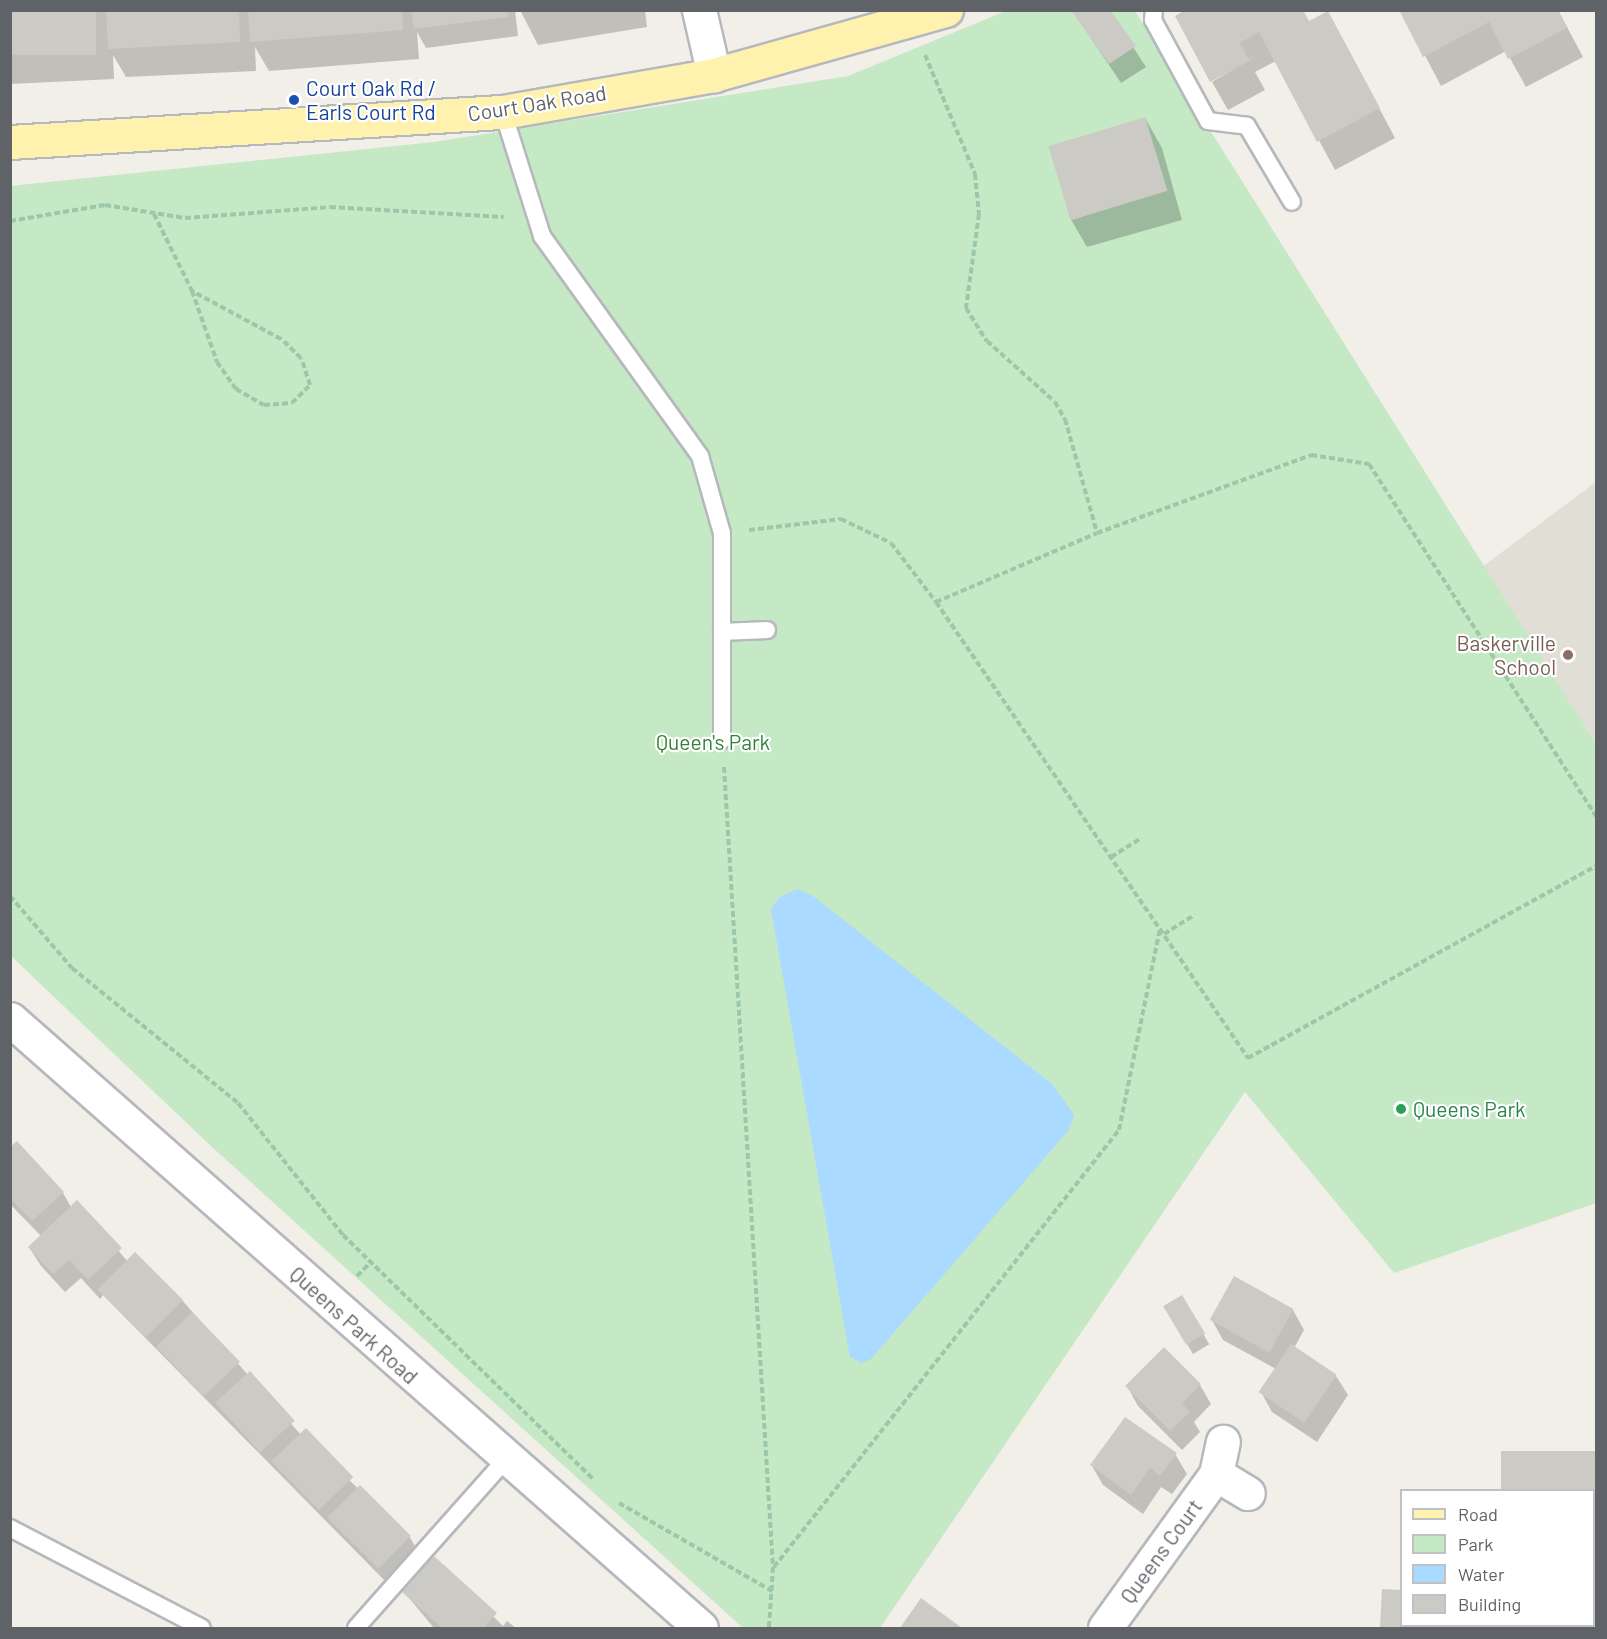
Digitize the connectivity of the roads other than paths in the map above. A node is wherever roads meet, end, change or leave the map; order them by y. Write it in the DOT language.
graph roads {
  1 [pos="699,10"];
  2 [pos="946,10"];
  3 [pos="1154,10"];
  4 [pos="714,75"];
  5 [pos="503,112"];
  6 [pos="10,142"];
  7 [pos="1292,202"];
  8 [pos="767,630"];
  9 [pos="722,632"];
  10 [pos="723,740"];
  11 [pos="10,1019"];
  12 [pos="1223,1442"];
  13 [pos="506,1459"];
  14 [pos="1216,1474"];
  15 [pos="1248,1493"];
  16 [pos="10,1528"];
  17 [pos="202,1629"];
  18 [pos="356,1629"];
  19 [pos="701,1629"];
  20 [pos="1105,1629"];
  1 -- 4 [label="street"];
  2 -- 4 [label="main road, Court Oak Road"];
  3 -- 7 [label="lane"];
  4 -- 5 [label="main road, Court Oak Road"];
  5 -- 6 [label="main road, Court Oak Road"];
  5 -- 9 [label="lane"];
  8 -- 9 [label="lane"];
  9 -- 10 [label="lane"];
  11 -- 13 [label="street, Queens Park Road"];
  12 -- 14 [label="street, Queens Court"];
  13 -- 18 [label="lane"];
  13 -- 19 [label="street, Queens Park Road"];
  14 -- 15 [label="street"];
  14 -- 20 [label="street, Queens Court"];
  16 -- 17 [label="lane"];
}
